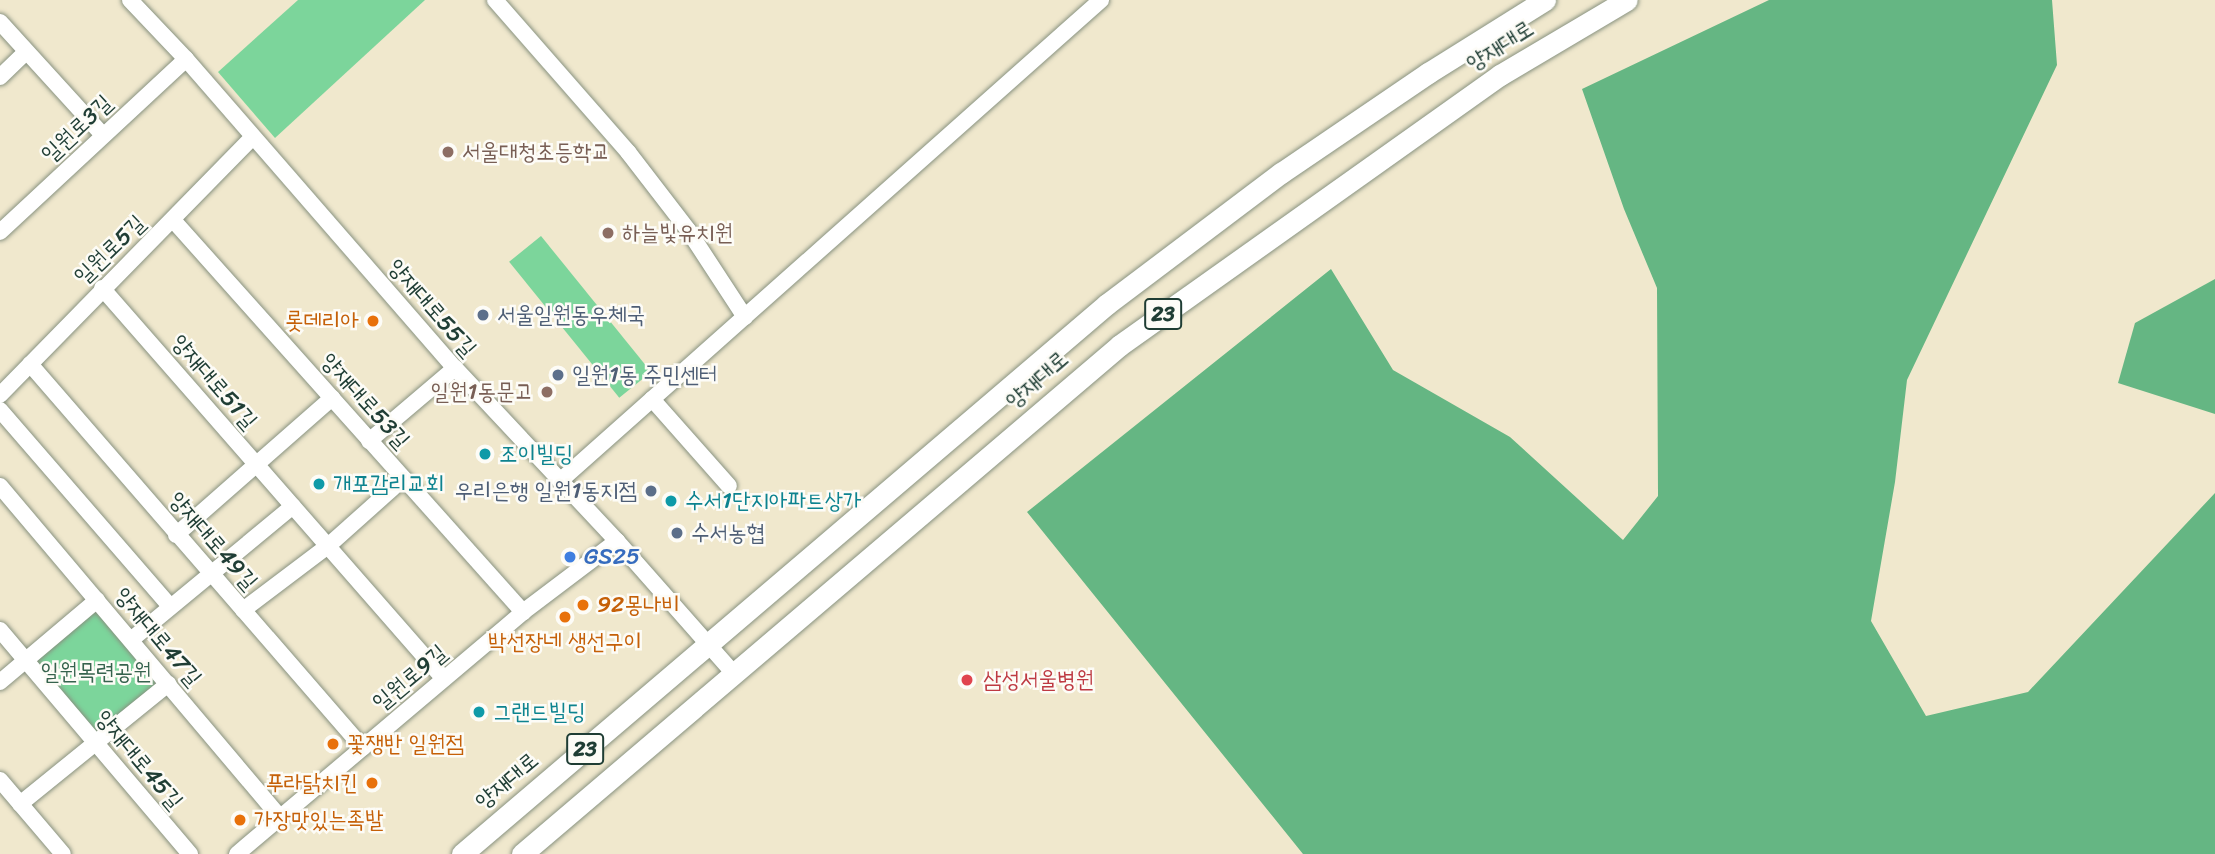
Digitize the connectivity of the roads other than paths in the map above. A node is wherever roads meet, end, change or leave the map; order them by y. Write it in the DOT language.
graph roads {
  1 [pos="130,0"];
  2 [pos="495,0"];
  3 [pos="1101,0"];
  4 [pos="1545,0"];
  5 [pos="1627,0"];
  6 [pos="0,22"];
  7 [pos="26,52"];
  8 [pos="186,59"];
  9 [pos="0,76"];
  10 [pos="103,135"];
  11 [pos="252,138"];
  12 [pos="173,220"];
  13 [pos="0,232"];
  14 [pos="102,288"];
  15 [pos="745,317"];
  16 [pos="30,364"];
  17 [pos="455,368"];
  18 [pos="0,395"];
  19 [pos="332,398"];
  20 [pos="652,399"];
  21 [pos="0,410"];
  22 [pos="369,440"];
  23 [pos="257,466"];
  24 [pos="403,479"];
  25 [pos="560,481"];
  26 [pos="729,485"];
  27 [pos="0,486"];
  28 [pos="293,506"];
  29 [pos="176,535"];
  30 [pos="617,541"];
  31 [pos="328,547"];
  32 [pos="210,573"];
  33 [pos="97,600"];
  34 [pos="170,606"];
  35 [pos="243,610"];
  36 [pos="523,612"];
  37 [pos="0,630"];
  38 [pos="131,640"];
  39 [pos="710,646"];
  40 [pos="25,661"];
  41 [pos="735,674"];
  42 [pos="444,679"];
  43 [pos="0,682"];
  44 [pos="168,684"];
  45 [pos="95,743"];
  46 [pos="363,748"];
  47 [pos="0,780"];
  48 [pos="20,804"];
  49 [pos="280,817"];
  50 [pos="63,854"];
  51 [pos="190,854"];
  52 [pos="237,854"];
  53 [pos="462,854"];
  54 [pos="522,854"];
  1 -- 8 [label="street, 양재대로55길"];
  2 -- 15 [label="street"];
  3 -- 15 [label="street"];
  4 -- 39 [label="main road, 양재대로 / 23"];
  5 -- 41 [label="main road, 양재대로 / 23"];
  6 -- 7 [label="street"];
  7 -- 9 [label="street"];
  7 -- 10 [label="street"];
  8 -- 10 [label="street, 일원로3길"];
  8 -- 11 [label="street, 양재대로55길"];
  10 -- 13 [label="street, 일원로3길"];
  11 -- 12 [label="street, 일원로5길"];
  11 -- 17 [label="street, 양재대로55길"];
  12 -- 14 [label="street, 일원로5길"];
  12 -- 19 [label="street, 양재대로53길"];
  14 -- 16 [label="street, 일원로5길"];
  14 -- 23 [label="street, 양재대로51길"];
  15 -- 20 [label="street"];
  16 -- 18 [label="street, 일원로5길"];
  16 -- 29 [label="street, 양재대로49길"];
  17 -- 22 [label="street"];
  17 -- 25 [label="street, 양재대로55길"];
  19 -- 22 [label="street, 양재대로53길"];
  19 -- 23 [label="street"];
  20 -- 25 [label="street"];
  20 -- 26 [label="street"];
  21 -- 34 [label="street"];
  22 -- 24 [label="street, 양재대로53길"];
  23 -- 28 [label="street, 양재대로51길"];
  23 -- 29 [label="street"];
  24 -- 31 [label="street"];
  24 -- 36 [label="street, 양재대로53길"];
  25 -- 30 [label="street, 양재대로55길"];
  27 -- 33 [label="street, 양재대로47길"];
  28 -- 31 [label="street, 양재대로51길"];
  28 -- 32 [label="street"];
  29 -- 32 [label="street, 양재대로49길"];
  30 -- 36 [label="street, 일원로9길"];
  30 -- 39 [label="street, 양재대로55길"];
  31 -- 35 [label="street"];
  31 -- 42 [label="street, 양재대로51길"];
  32 -- 34 [label="street"];
  32 -- 35 [label="street, 양재대로49길"];
  33 -- 38 [label="street, 양재대로47길"];
  33 -- 40 [label="street"];
  34 -- 38 [label="street"];
  35 -- 46 [label="street, 양재대로49길"];
  36 -- 42 [label="street, 일원로9길"];
  37 -- 40 [label="street, 양재대로45길"];
  38 -- 44 [label="street, 양재대로47길"];
  39 -- 41 [label="street, 양재대로55길"];
  39 -- 53 [label="main road, 양재대로 / 23"];
  40 -- 43 [label="street"];
  40 -- 45 [label="street, 양재대로45길"];
  41 -- 54 [label="main road, 양재대로 / 23"];
  42 -- 46 [label="street, 일원로9길"];
  44 -- 45 [label="street"];
  44 -- 49 [label="street, 양재대로47길"];
  45 -- 48 [label="street"];
  45 -- 51 [label="street, 양재대로45길"];
  46 -- 49 [label="street, 일원로9길"];
  47 -- 48 [label="street"];
  48 -- 50 [label="street"];
  49 -- 52 [label="street, 일원로9길"];
}
